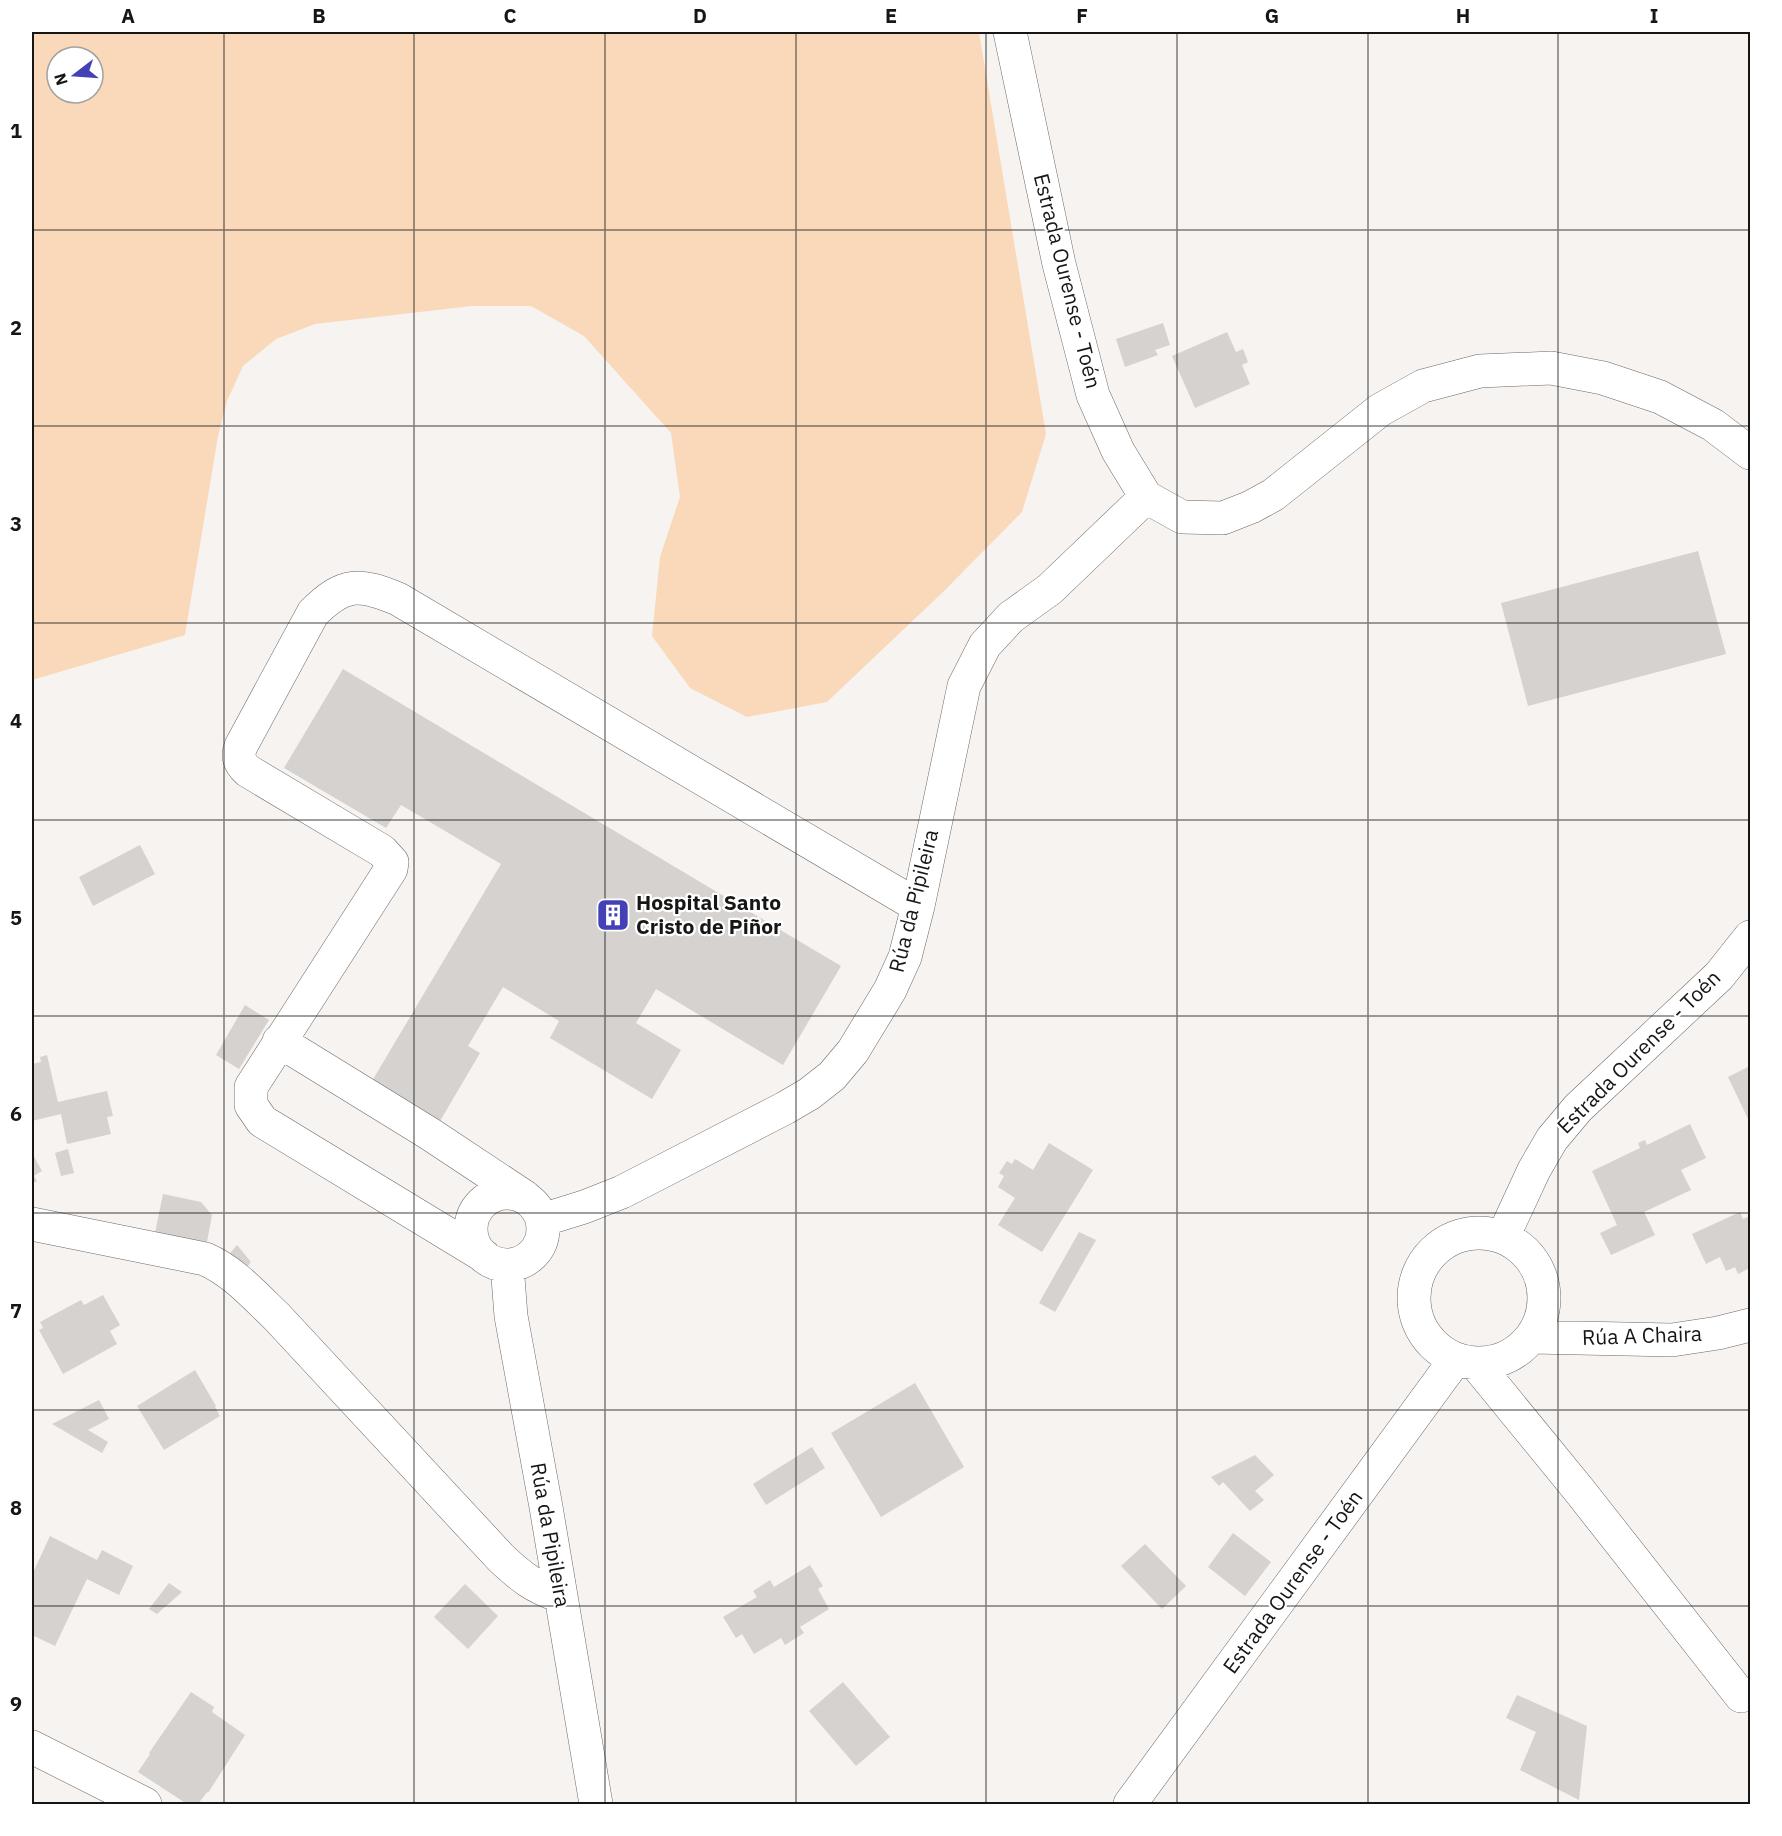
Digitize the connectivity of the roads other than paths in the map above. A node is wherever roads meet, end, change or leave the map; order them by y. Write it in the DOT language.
graph roads {
  1 [pos="1010,32"];
  2 [pos="1750,453"];
  3 [pos="1146,497"];
  4 [pos="918,906"];
  5 [pos="1750,937"];
  6 [pos="279,1041"];
  7 [pos="533,1209"];
  8 [pos="32,1224"];
  9 [pos="1503,1237"];
  10 [pos="495,1261"];
  11 [pos="1750,1325"];
  12 [pos="1532,1337"];
  13 [pos="1465,1362"];
  14 [pos="560,1596"];
  15 [pos="1741,1696"];
  16 [pos="32,1747"];
  17 [pos="145,1804"];
  18 [pos="596,1804"];
  19 [pos="1130,1804"];
  1 -- 3 [label="street, Estrada Ourense - Toén"];
  2 -- 3 [label="street, Estrada Ourense - Toén"];
  3 -- 4 [label="street, Rúa da Pipileira"];
  4 -- 6 [label="street"];
  4 -- 7 [label="street, Rúa da Pipileira"];
  5 -- 9 [label="street, Estrada Ourense - Toén"];
  6 -- 7 [label="street"];
  6 -- 10 [label="street"];
  7 -- 10 [label="street"];
  7 -- 10 [label="street, Rúa da Pipileira"];
  8 -- 14 [label="street"];
  9 -- 12 [label="street"];
  9 -- 13 [label="street"];
  10 -- 14 [label="street, Rúa da Pipileira"];
  11 -- 12 [label="street, Rúa A Chaira"];
  12 -- 13 [label="street"];
  13 -- 15 [label="street"];
  13 -- 19 [label="street, Estrada Ourense - Toén"];
  14 -- 18 [label="street, Rúa da Pipileira"];
  16 -- 17 [label="street"];
}
